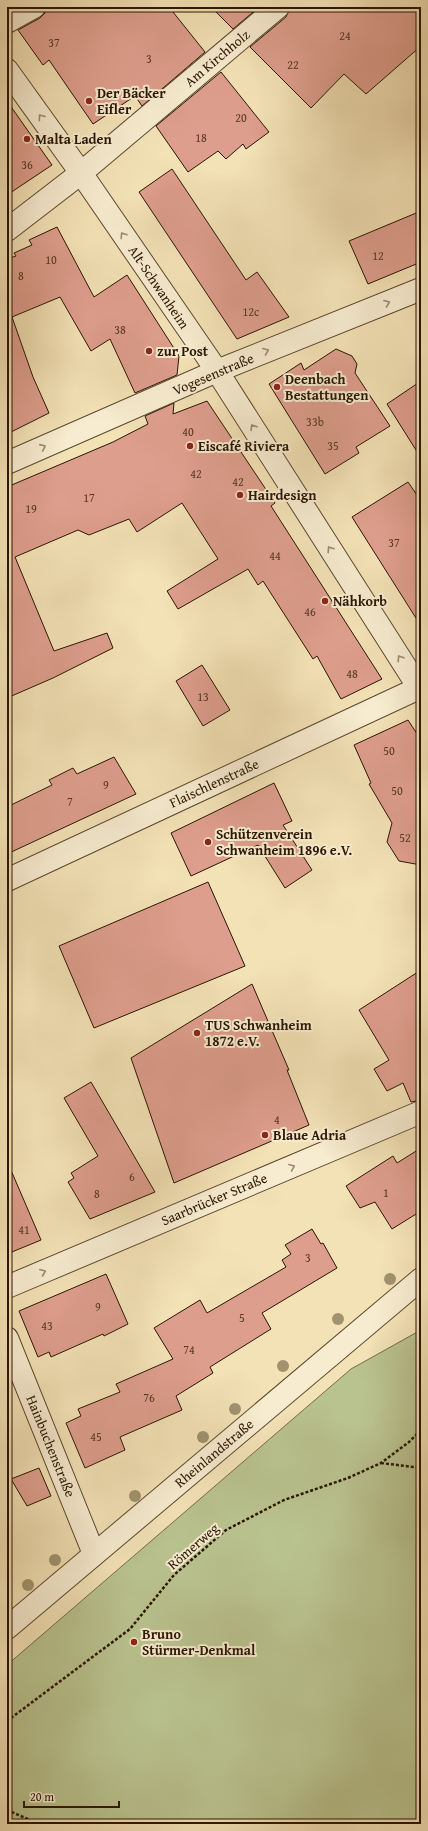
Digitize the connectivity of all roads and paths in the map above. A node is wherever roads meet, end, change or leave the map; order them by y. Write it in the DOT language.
graph roads {
  1 [pos="34,7"];
  2 [pos="278,7"];
  3 [pos="7,22"];
  4 [pos="7,70"];
  5 [pos="80,173"];
  6 [pos="7,230"];
  7 [pos="421,289"];
  8 [pos="217,371"];
  9 [pos="7,463"];
  10 [pos="420,688"];
  11 [pos="7,880"];
  12 [pos="421,1112"];
  13 [pos="421,1279"];
  14 [pos="7,1287"];
  15 [pos="7,1338"];
  16 [pos="421,1430"];
  17 [pos="381,1463"];
  18 [pos="421,1468"];
  19 [pos="94,1554"];
  20 [pos="7,1628"];
  21 [pos="7,1721"];
  22 [pos="7,1810"];
  23 [pos="39,1824"];
  1 -- 3 [label="street"];
  2 -- 5 [label="street, Am Kirchholz"];
  5 -- 4 [label="street, Alt-Schwanheim, one-way"];
  5 -- 6 [label="street, Am Kirchholz"];
  8 -- 5 [label="street, Alt-Schwanheim, one-way"];
  8 -- 7 [label="street, Vogesenstraße, one-way"];
  9 -- 8 [label="street, Vogesenstraße, one-way"];
  10 -- 8 [label="street, Alt-Schwanheim, one-way"];
  10 -- 11 [label="street, Flaischlenstraße"];
  14 -- 12 [label="street, Saarbrücker Straße, one-way"];
  13 -- 19 [label="street, Rheinlandstraße"];
  15 -- 19 [label="street, Hainbuchenstraße"];
  16 -- 17 [label="path, Römerweg"];
  17 -- 18 [label="path"];
  17 -- 21 [label="path, Römerweg"];
  19 -- 20 [label="street, Rheinlandstraße"];
  22 -- 23 [label="path"];
}
